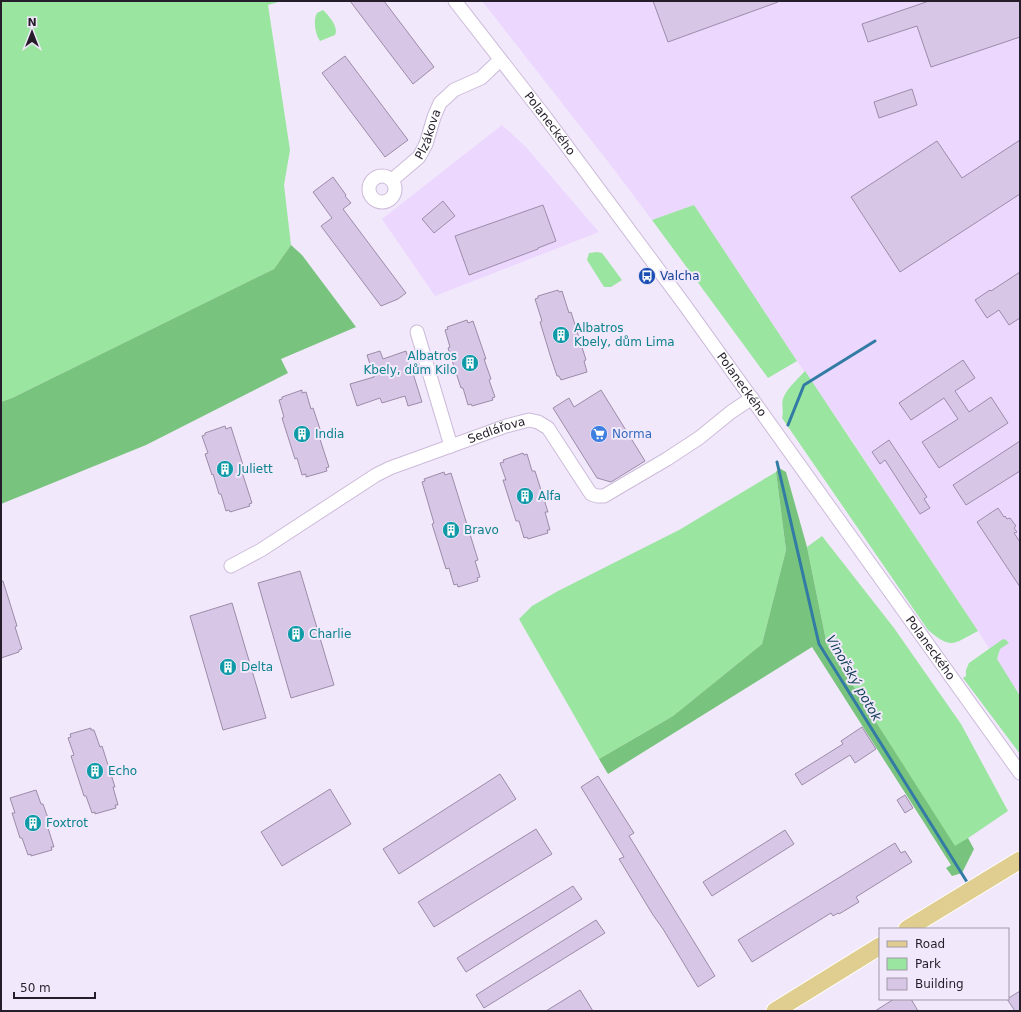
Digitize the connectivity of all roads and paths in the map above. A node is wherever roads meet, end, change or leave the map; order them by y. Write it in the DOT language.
graph roads {
  1 [pos="455,1"];
  2 [pos="500,60"];
  3 [pos="392,180"];
  4 [pos="417,332"];
  5 [pos="752,398"];
  6 [pos="451,446"];
  7 [pos="231,566"];
  8 [pos="1020,773"];
  9 [pos="1020,860"];
  10 [pos="910,928"];
  11 [pos="879,947"];
  12 [pos="776,1011"];
  1 -- 2 [label="street, Polaneckého"];
  2 -- 3 [label="street, Plzákova"];
  2 -- 5 [label="street, Polaneckého"];
  4 -- 6 [label="street"];
  5 -- 6 [label="street, Sedlářova"];
  5 -- 8 [label="street, Polaneckého"];
  6 -- 7 [label="street, Sedlářova"];
  9 -- 10 [label="main road"];
  11 -- 12 [label="main road"];
}
